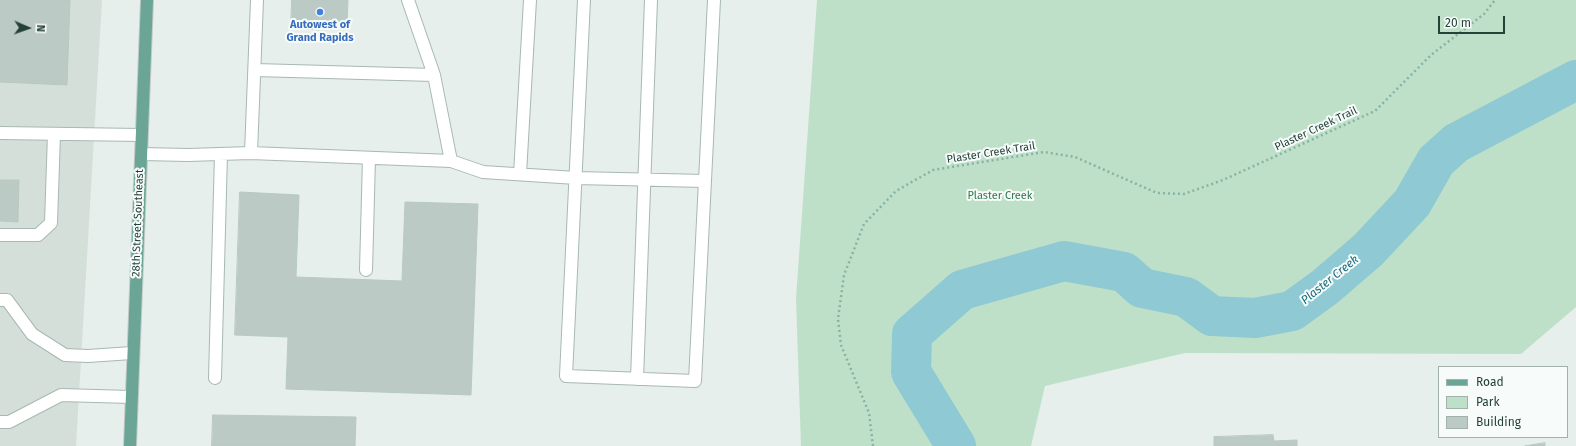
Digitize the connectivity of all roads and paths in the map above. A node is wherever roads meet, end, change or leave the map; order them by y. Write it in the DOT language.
graph roads {
  1 [pos="146,0"];
  2 [pos="257,0"];
  3 [pos="408,0"];
  4 [pos="530,0"];
  5 [pos="584,0"];
  6 [pos="651,0"];
  7 [pos="714,0"];
  8 [pos="1495,0"];
  9 [pos="255,70"];
  10 [pos="434,75"];
  11 [pos="0,133"];
  12 [pos="54,134"];
  13 [pos="141,135"];
  14 [pos="251,153"];
  15 [pos="141,154"];
  16 [pos="221,154"];
  17 [pos="369,158"];
  18 [pos="451,161"];
  19 [pos="520,174"];
  20 [pos="576,178"];
  21 [pos="644,179"];
  22 [pos="704,181"];
  23 [pos="0,235"];
  24 [pos="366,270"];
  25 [pos="0,300"];
  26 [pos="132,353"];
  27 [pos="215,378"];
  28 [pos="637,379"];
  29 [pos="132,397"];
  30 [pos="0,422"];
  31 [pos="130,446"];
  32 [pos="873,446"];
  1 -- 13 [label="main road, 28th Street Southeast"];
  2 -- 9 [label="lane"];
  3 -- 10 [label="lane"];
  4 -- 19 [label="lane"];
  5 -- 20 [label="lane"];
  6 -- 21 [label="lane"];
  7 -- 22 [label="lane"];
  8 -- 32 [label="path, Plaster Creek Trail"];
  9 -- 10 [label="lane"];
  9 -- 14 [label="lane"];
  10 -- 18 [label="lane"];
  11 -- 12 [label="lane"];
  12 -- 13 [label="lane"];
  12 -- 23 [label="lane"];
  13 -- 15 [label="main road, 28th Street Southeast"];
  14 -- 16 [label="lane"];
  14 -- 17 [label="lane"];
  15 -- 16 [label="lane"];
  15 -- 26 [label="main road, 28th Street Southeast"];
  16 -- 27 [label="lane"];
  17 -- 18 [label="lane"];
  17 -- 24 [label="lane"];
  18 -- 19 [label="lane"];
  19 -- 20 [label="lane"];
  20 -- 21 [label="lane"];
  20 -- 28 [label="lane"];
  21 -- 22 [label="lane"];
  21 -- 28 [label="lane"];
  22 -- 28 [label="lane"];
  25 -- 26 [label="lane"];
  26 -- 29 [label="main road, 28th Street Southeast"];
  29 -- 30 [label="lane"];
  29 -- 31 [label="main road, 28th Street Southeast"];
}
